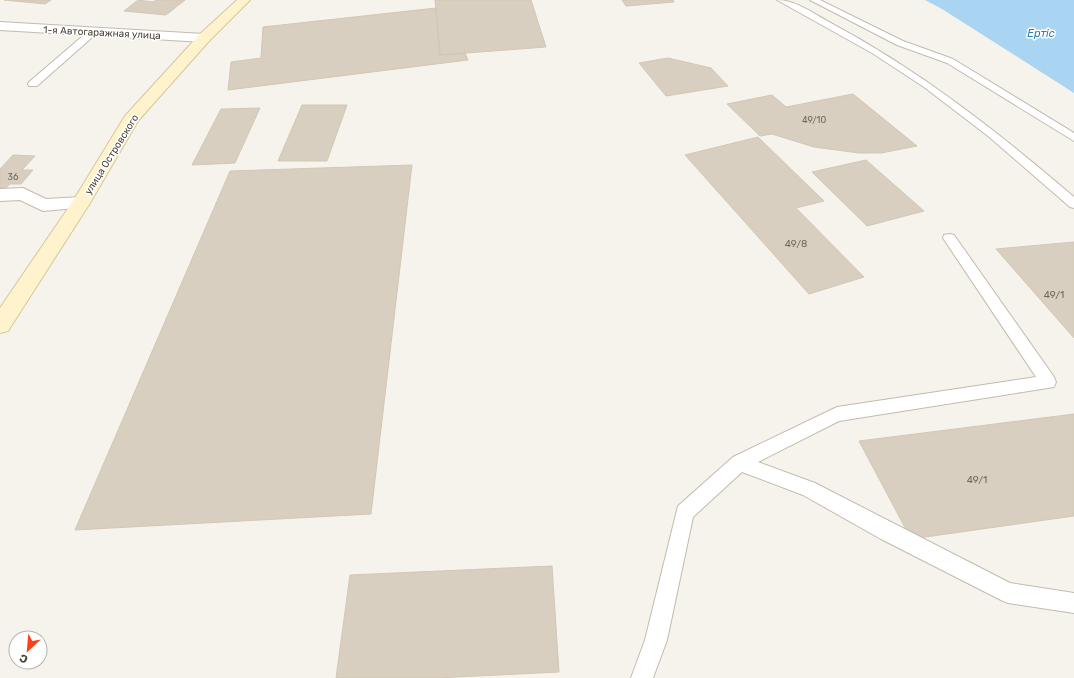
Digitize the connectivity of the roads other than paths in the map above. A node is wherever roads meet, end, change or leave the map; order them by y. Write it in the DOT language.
graph roads {
  1 [pos="244,0"];
  2 [pos="781,0"];
  3 [pos="814,0"];
  4 [pos="0,26"];
  5 [pos="94,31"];
  6 [pos="204,38"];
  7 [pos="33,84"];
  8 [pos="1074,138"];
  9 [pos="0,196"];
  10 [pos="80,203"];
  11 [pos="1074,204"];
  12 [pos="949,238"];
  13 [pos="0,325"];
  14 [pos="739,463"];
  15 [pos="1074,603"];
  16 [pos="642,678"];
  1 -- 6 [label="main road, улица Островского"];
  2 -- 11 [label="lane"];
  3 -- 8 [label="lane"];
  4 -- 5 [label="street, 1-я Автогаражная улица"];
  5 -- 6 [label="street, 1-я Автогаражная улица"];
  5 -- 7 [label="lane"];
  6 -- 10 [label="main road, улица Островского"];
  9 -- 10 [label="street"];
  10 -- 13 [label="main road, улица Островского"];
  12 -- 14 [label="lane"];
  14 -- 15 [label="lane"];
  14 -- 16 [label="lane"];
}
